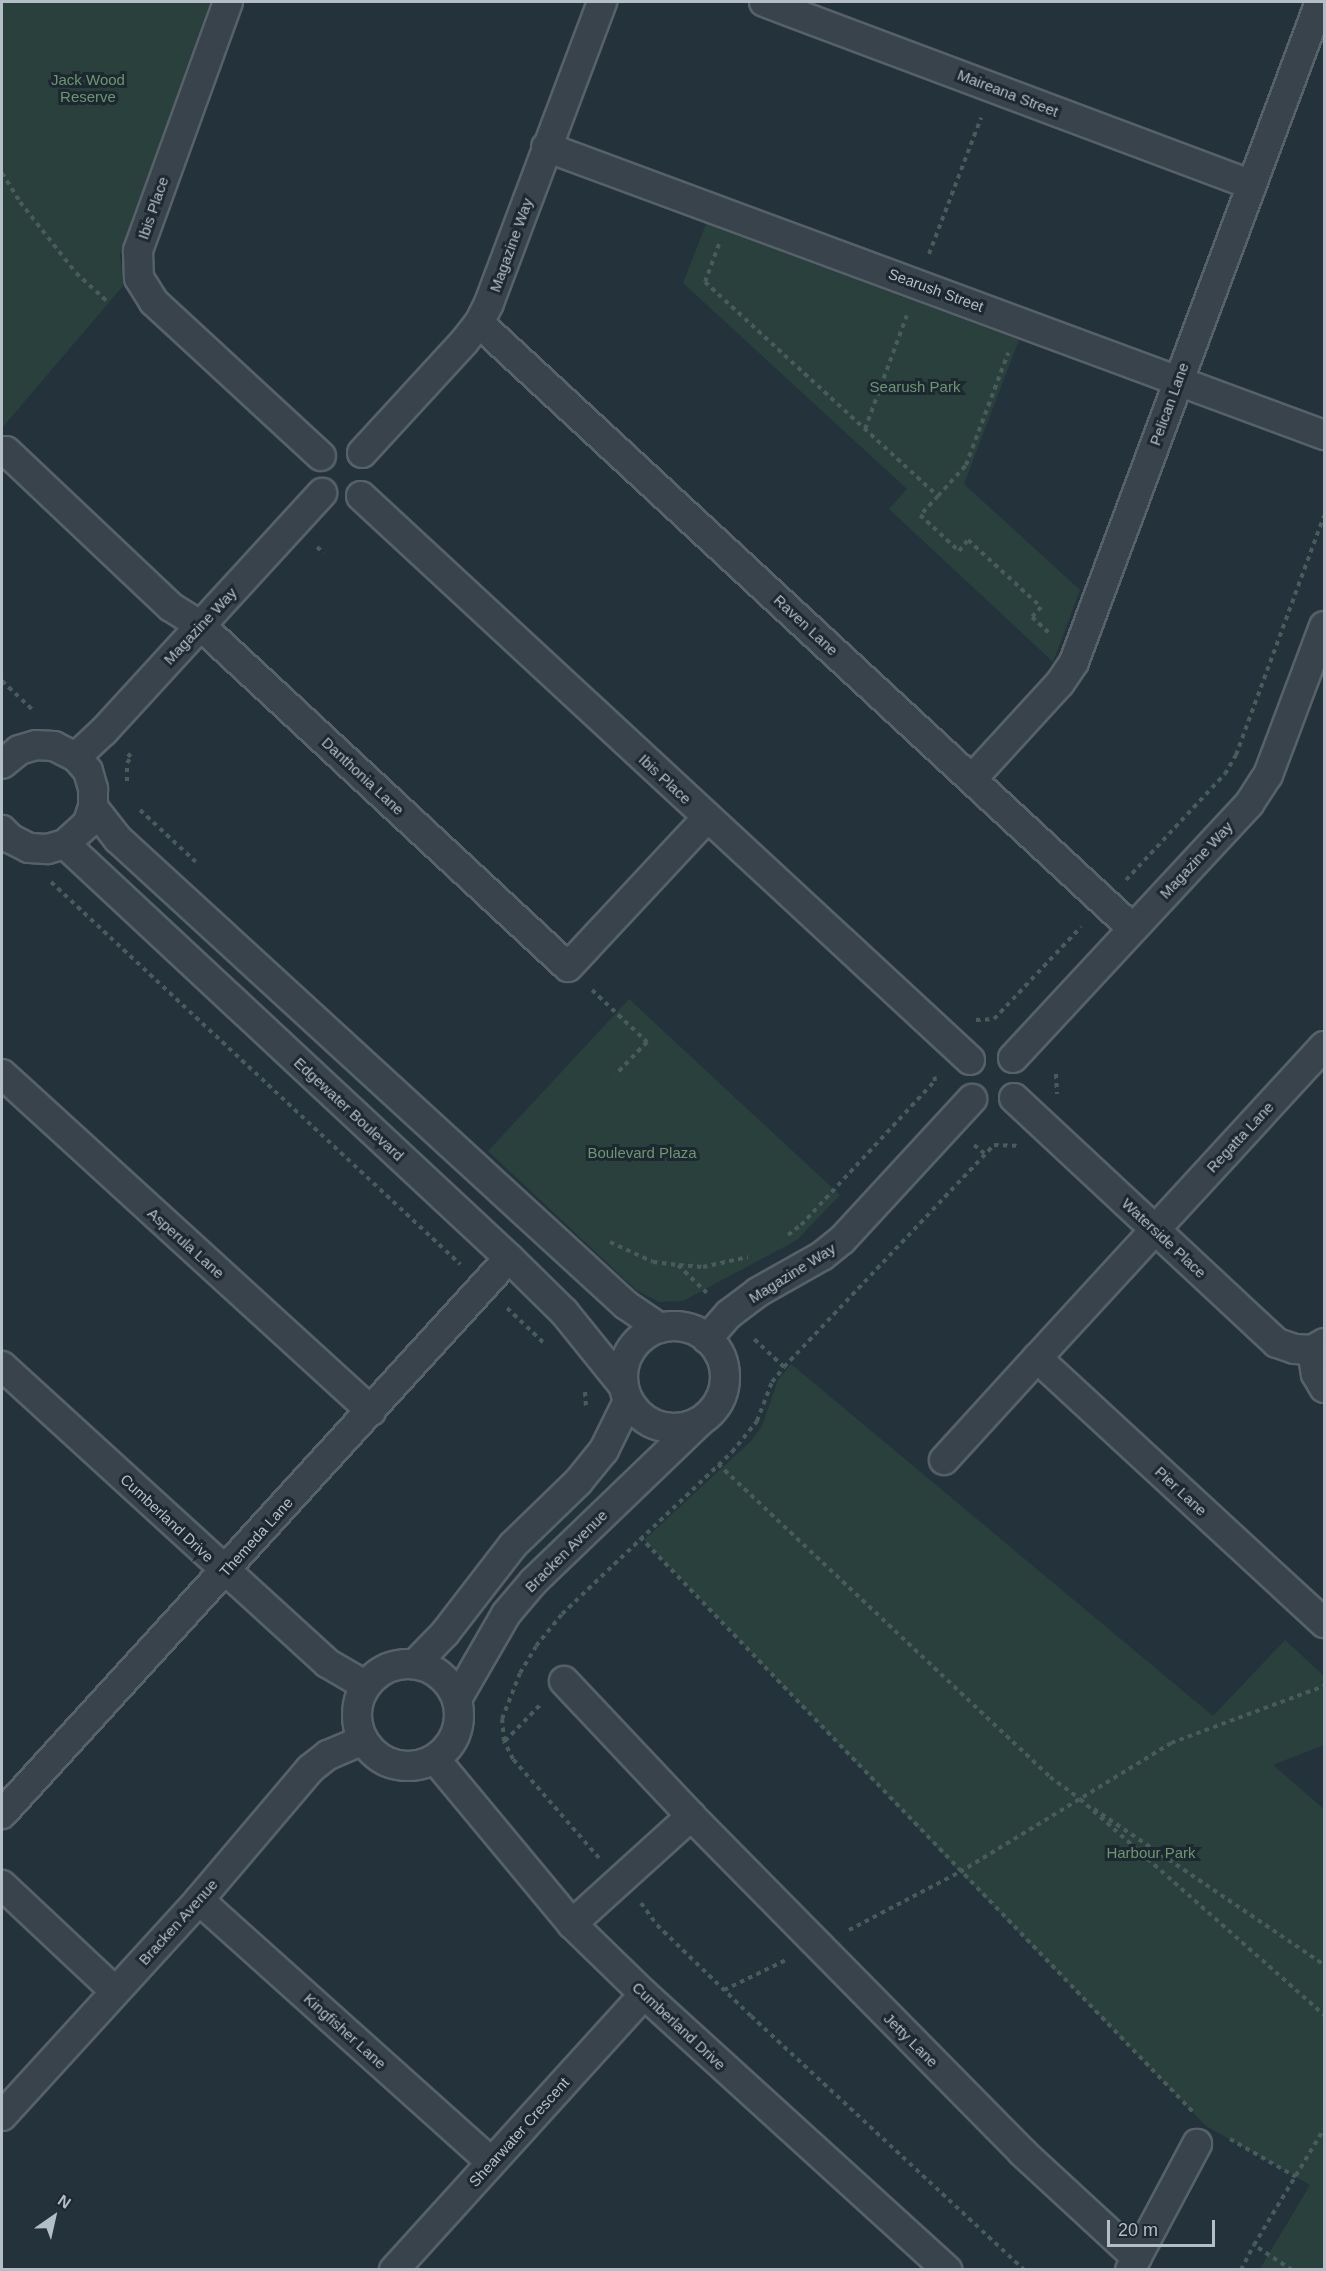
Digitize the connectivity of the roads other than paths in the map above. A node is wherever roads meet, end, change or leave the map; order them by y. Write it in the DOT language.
graph roads {
  1 [pos="228,2"];
  2 [pos="602,2"];
  3 [pos="764,2"];
  4 [pos="1320,2"];
  5 [pos="546,147"];
  6 [pos="1252,185"];
  7 [pos="479,322"];
  8 [pos="1178,380"];
  9 [pos="1324,435"];
  10 [pos="6,451"];
  11 [pos="362,453"];
  12 [pos="321,456"];
  13 [pos="322,493"];
  14 [pos="361,496"];
  15 [pos="201,625"];
  16 [pos="1324,626"];
  17 [pos="7,749"];
  18 [pos="76,757"];
  19 [pos="972,779"];
  20 [pos="93,807"];
  21 [pos="707,818"];
  22 [pos="4,836"];
  23 [pos="65,844"];
  24 [pos="1132,928"];
  25 [pos="1324,1046"];
  26 [pos="1013,1058"];
  27 [pos="970,1060"];
  28 [pos="2,1074"];
  29 [pos="1014,1098"];
  30 [pos="972,1099"];
  31 [pos="1155,1229"];
  32 [pos="509,1258"];
  33 [pos="660,1328"];
  34 [pos="707,1339"];
  35 [pos="1318,1346"];
  36 [pos="1037,1358"];
  37 [pos="2,1366"];
  38 [pos="1324,1388"];
  39 [pos="626,1393"];
  40 [pos="370,1411"];
  41 [pos="699,1422"];
  42 [pos="944,1460"];
  43 [pos="224,1571"];
  44 [pos="1324,1623"];
  45 [pos="415,1664"];
  46 [pos="564,1681"];
  47 [pos="365,1685"];
  48 [pos="457,1699"];
  49 [pos="363,1740"];
  50 [pos="435,1759"];
  51 [pos="2,1814"];
  52 [pos="691,1816"];
  53 [pos="2,1885"];
  54 [pos="199,1900"];
  55 [pos="572,1924"];
  56 [pos="115,1991"];
  57 [pos="644,1994"];
  58 [pos="2,2116"];
  59 [pos="1198,2131"];
  60 [pos="491,2162"];
  61 [pos="1133,2264"];
  62 [pos="394,2270"];
  63 [pos="946,2270"];
  1 -- 12 [label="street, Ibis Place"];
  2 -- 5 [label="street, Magazine Way"];
  3 -- 6 [label="street, Maireana Street"];
  4 -- 6 [label="street, Pelican Lane"];
  5 -- 7 [label="street, Magazine Way"];
  5 -- 8 [label="street, Searush Street"];
  6 -- 8 [label="street, Pelican Lane"];
  7 -- 11 [label="street, Magazine Way"];
  7 -- 19 [label="street, Raven Lane"];
  8 -- 9 [label="street, Searush Street"];
  8 -- 19 [label="street, Pelican Lane"];
  10 -- 15 [label="street, Danthonia Lane"];
  11 -- 12 [label="street"];
  11 -- 14 [label="street"];
  12 -- 13 [label="street"];
  13 -- 14 [label="street"];
  13 -- 15 [label="street, Magazine Way"];
  14 -- 21 [label="street, Ibis Place"];
  15 -- 18 [label="street, Magazine Way"];
  15 -- 21 [label="street, Danthonia Lane"];
  16 -- 24 [label="street, Magazine Way"];
  17 -- 18 [label="street"];
  18 -- 20 [label="street"];
  19 -- 24 [label="street, Raven Lane"];
  20 -- 23 [label="street"];
  20 -- 33 [label="street"];
  21 -- 27 [label="street, Ibis Place"];
  22 -- 23 [label="street"];
  23 -- 32 [label="street, Edgewater Boulevard"];
  24 -- 26 [label="street, Magazine Way"];
  25 -- 31 [label="street, Regatta Lane"];
  26 -- 27 [label="street"];
  26 -- 29 [label="street"];
  27 -- 30 [label="street"];
  28 -- 40 [label="street, Asperula Lane"];
  29 -- 30 [label="street"];
  29 -- 31 [label="street, Waterside Place"];
  30 -- 34 [label="street, Magazine Way"];
  31 -- 35 [label="street, Waterside Place"];
  31 -- 36 [label="street"];
  32 -- 39 [label="street, Edgewater Boulevard"];
  32 -- 40 [label="street, Themeda Lane"];
  33 -- 34 [label="street"];
  33 -- 39 [label="street"];
  34 -- 41 [label="street"];
  35 -- 38 [label="street"];
  36 -- 42 [label="street"];
  36 -- 44 [label="street, Pier Lane"];
  37 -- 43 [label="street, Cumberland Drive"];
  39 -- 41 [label="street"];
  39 -- 45 [label="street"];
  40 -- 43 [label="street, Themeda Lane"];
  41 -- 48 [label="street, Bracken Avenue"];
  43 -- 47 [label="street, Cumberland Drive"];
  43 -- 51 [label="street, Themeda Lane"];
  45 -- 47 [label="street"];
  45 -- 48 [label="street"];
  46 -- 52 [label="street, Jetty Lane"];
  47 -- 49 [label="street"];
  48 -- 50 [label="street"];
  49 -- 50 [label="street"];
  49 -- 54 [label="street, Bracken Avenue"];
  50 -- 55 [label="street, Cumberland Drive"];
  52 -- 55 [label="street"];
  52 -- 61 [label="street, Jetty Lane"];
  53 -- 56 [label="street"];
  54 -- 56 [label="street, Bracken Avenue"];
  54 -- 60 [label="street, Kingfisher Lane"];
  55 -- 57 [label="street, Cumberland Drive"];
  56 -- 58 [label="street, Bracken Avenue"];
  57 -- 60 [label="street, Shearwater Crescent"];
  57 -- 63 [label="street, Cumberland Drive"];
  59 -- 61 [label="street, Jetty Lane"];
  60 -- 62 [label="street, Shearwater Crescent"];
}
